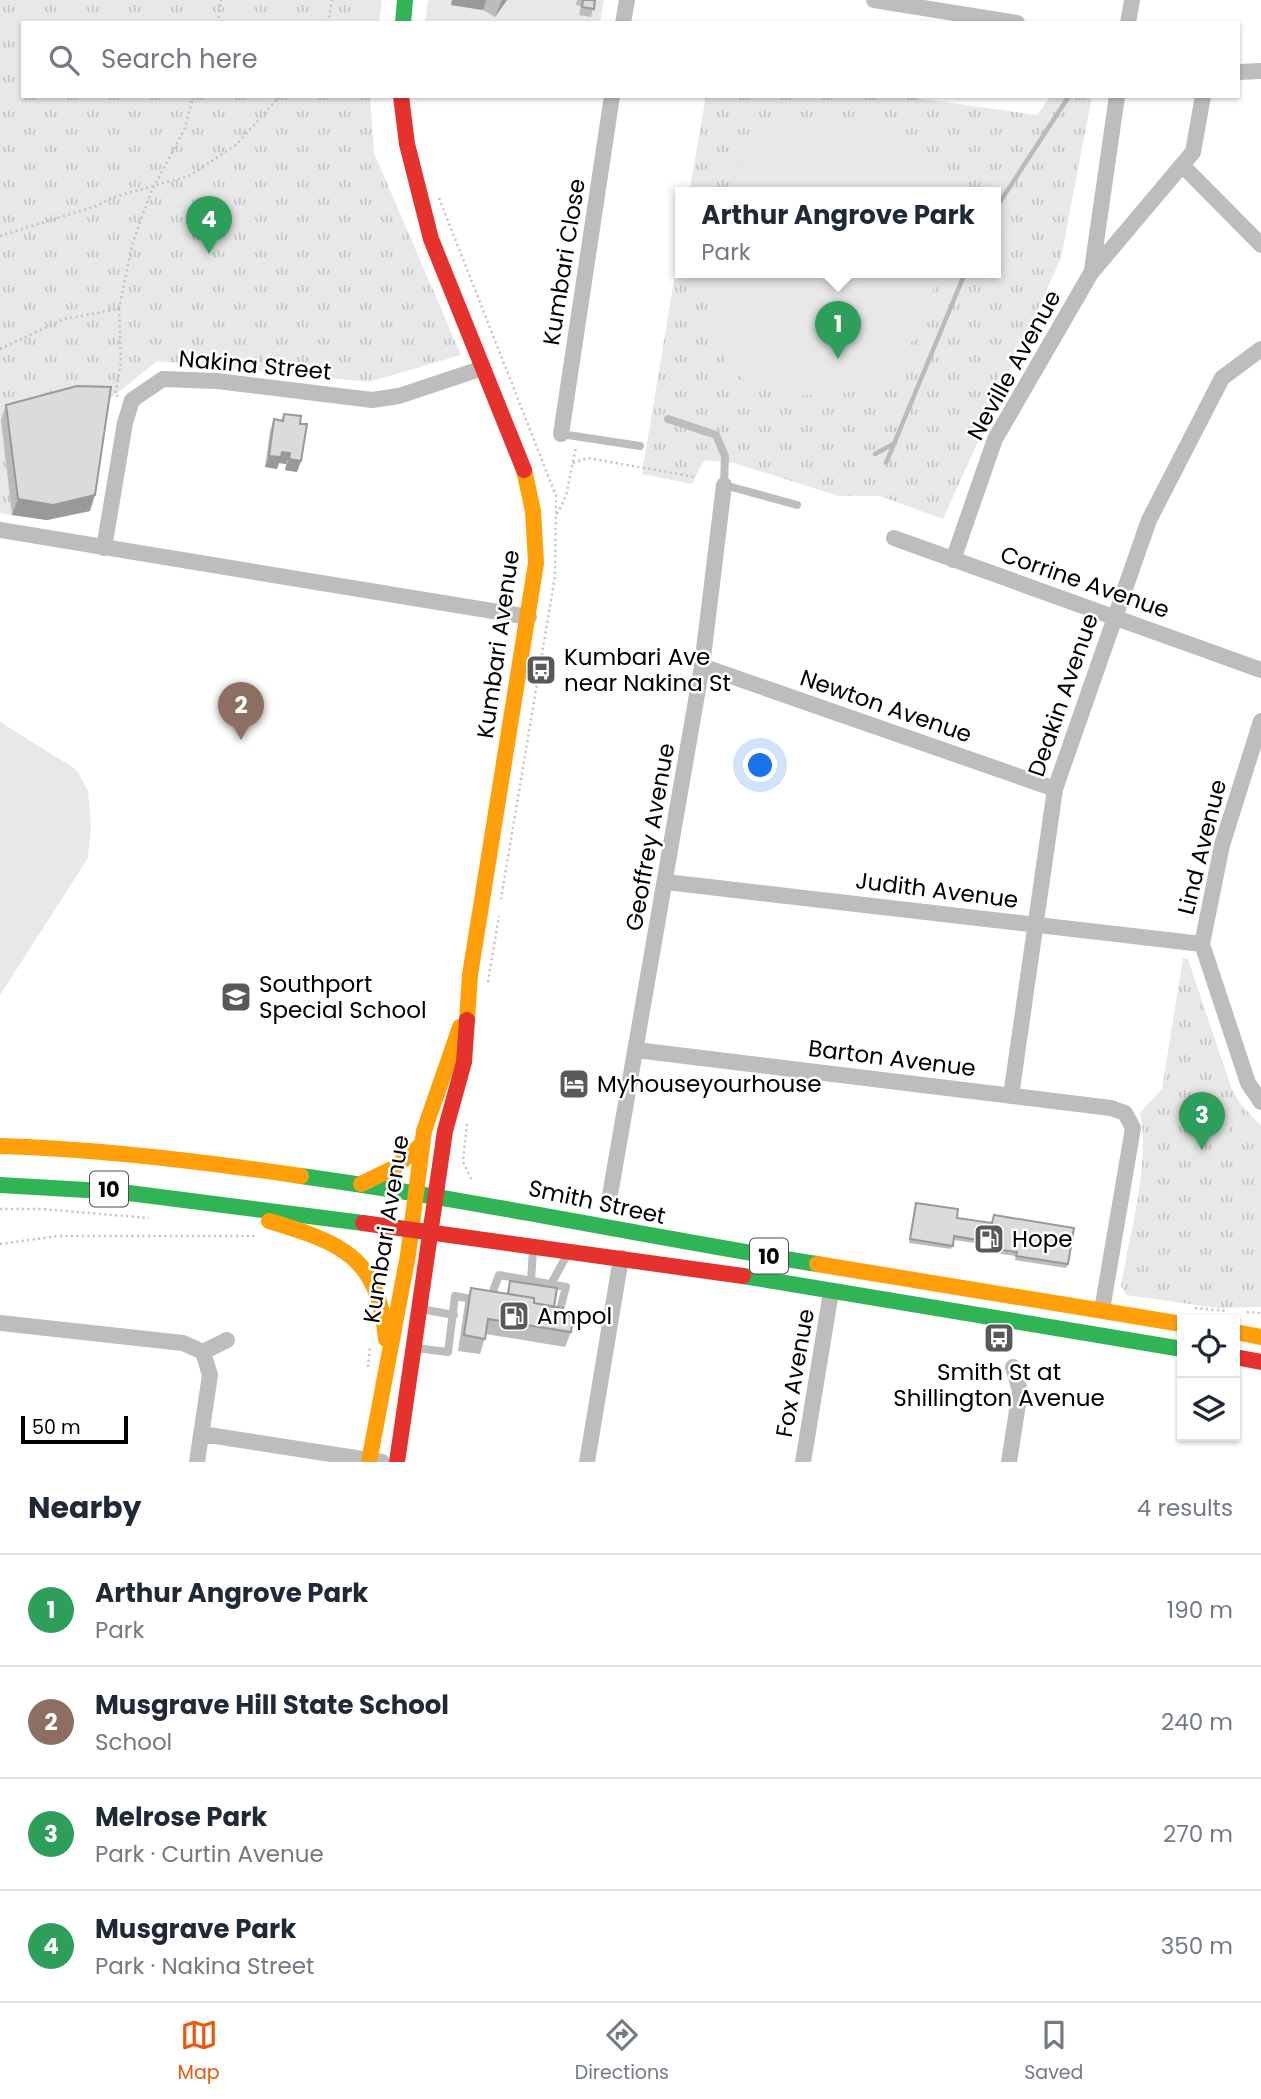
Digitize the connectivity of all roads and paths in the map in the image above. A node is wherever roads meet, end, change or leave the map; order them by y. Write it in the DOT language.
graph roads {
  1 [pos="221,0"];
  2 [pos="332,0"];
  3 [pos="405,0"];
  4 [pos="627,0"];
  5 [pos="874,0"];
  6 [pos="1132,0"];
  7 [pos="218,21"];
  8 [pos="328,21"];
  9 [pos="403,21"];
  10 [pos="624,21"];
  11 [pos="1005,21"];
  12 [pos="1128,21"];
  13 [pos="1261,71"];
  14 [pos="1240,72"];
  15 [pos="192,98"];
  16 [pos="278,98"];
  17 [pos="401,98"];
  18 [pos="612,98"];
  19 [pos="1117,98"];
  20 [pos="1203,98"];
  21 [pos="1182,165"];
  22 [pos="153,187"];
  23 [pos="437,193"];
  24 [pos="0,236"];
  25 [pos="1261,245"];
  26 [pos="1091,273"];
  27 [pos="119,309"];
  28 [pos="0,349"];
  29 [pos="1261,349"];
  30 [pos="483,368"];
  31 [pos="132,400"];
  32 [pos="668,419"];
  33 [pos="561,434"];
  34 [pos="579,437"];
  35 [pos="640,446"];
  36 [pos="573,463"];
  37 [pos="695,477"];
  38 [pos="724,485"];
  39 [pos="797,505"];
  40 [pos="555,518"];
  41 [pos="0,530"];
  42 [pos="894,538"];
  43 [pos="104,548"];
  44 [pos="953,560"];
  45 [pos="1114,616"];
  46 [pos="529,617"];
  47 [pos="702,666"];
  48 [pos="1261,670"];
  49 [pos="1261,721"];
  50 [pos="1055,789"];
  51 [pos="666,882"];
  52 [pos="1035,925"];
  53 [pos="1202,944"];
  54 [pos="488,986"];
  55 [pos="467,1008"];
  56 [pos="636,1050"];
  57 [pos="1011,1096"];
  58 [pos="1261,1102"];
  59 [pos="468,1114"];
  60 [pos="422,1144"];
  61 [pos="0,1146"];
  62 [pos="0,1185"];
  63 [pos="359,1185"];
  64 [pos="470,1189"];
  65 [pos="415,1191"];
  66 [pos="438,1195"];
  67 [pos="610,1195"];
  68 [pos="195,1199"];
  69 [pos="0,1209"];
  70 [pos="161,1219"];
  71 [pos="412,1228"];
  72 [pos="241,1230"];
  73 [pos="433,1230"];
  74 [pos="0,1244"];
  75 [pos="533,1244"];
  76 [pos="570,1250"];
  77 [pos="621,1258"];
  78 [pos="531,1281"];
  79 [pos="551,1284"];
  80 [pos="831,1292"];
  81 [pos="489,1302"];
  82 [pos="501,1304"];
  83 [pos="421,1309"];
  84 [pos="1101,1310"];
  85 [pos="550,1312"];
  86 [pos="454,1315"];
  87 [pos="0,1323"];
  88 [pos="1177,1323"];
  89 [pos="1240,1333"];
  90 [pos="1261,1337"];
  91 [pos="228,1340"];
  92 [pos="370,1345"];
  93 [pos="414,1348"];
  94 [pos="1177,1348"];
  95 [pos="203,1352"];
  96 [pos="1240,1358"];
  97 [pos="1261,1362"];
  98 [pos="386,1366"];
  99 [pos="1013,1367"];
  100 [pos="367,1372"];
  101 [pos="202,1434"];
  102 [pos="373,1461"];
  103 [pos="197,1462"];
  104 [pos="397,1462"];
  105 [pos="587,1462"];
  106 [pos="803,1462"];
  107 [pos="1009,1462"];
  1 -- 7 [label="path"];
  2 -- 8 [label="path"];
  3 -- 9 [label="main road"];
  4 -- 10 [label="street"];
  5 -- 11 [label="street"];
  6 -- 12 [label="street"];
  13 -- 14 [label="street"];
  15 -- 22 [label="path"];
  16 -- 22 [label="path"];
  17 -- 30 [label="main road, Kumbari Avenue"];
  18 -- 33 [label="street, Kumbari Close"];
  19 -- 26 [label="street, Neville Avenue"];
  20 -- 21 [label="street, Neville Avenue"];
  21 -- 25 [label="street"];
  21 -- 26 [label="street, Neville Avenue"];
  22 -- 24 [label="path"];
  22 -- 27 [label="path"];
  23 -- 40 [label="path"];
  26 -- 44 [label="street, Neville Avenue"];
  27 -- 28 [label="path"];
  27 -- 31 [label="path"];
  29 -- 45 [label="street, Deakin Avenue"];
  30 -- 31 [label="street, Nakina Street"];
  30 -- 46 [label="main road, Kumbari Avenue"];
  31 -- 43 [label="street"];
  32 -- 38 [label="lane"];
  33 -- 34 [label="lane"];
  34 -- 35 [label="lane"];
  34 -- 36 [label="path"];
  36 -- 37 [label="path"];
  36 -- 40 [label="path"];
  38 -- 39 [label="lane"];
  38 -- 47 [label="street, Geoffrey Avenue"];
  40 -- 54 [label="path"];
  41 -- 43 [label="street"];
  42 -- 44 [label="street, Corrine Avenue"];
  43 -- 46 [label="street"];
  44 -- 45 [label="street, Corrine Avenue"];
  45 -- 48 [label="street, Corrine Avenue"];
  45 -- 50 [label="street, Deakin Avenue"];
  46 -- 55 [label="main road, Kumbari Avenue"];
  47 -- 50 [label="street, Newton Avenue"];
  47 -- 51 [label="street, Geoffrey Avenue"];
  49 -- 53 [label="street, Lind Avenue"];
  50 -- 52 [label="street, Deakin Avenue"];
  51 -- 52 [label="street, Judith Avenue"];
  51 -- 56 [label="street, Geoffrey Avenue"];
  52 -- 53 [label="street, Judith Avenue"];
  52 -- 57 [label="street, Deakin Avenue"];
  53 -- 58 [label="street, Lind Avenue"];
  55 -- 60 [label="main road, Kumbari Avenue"];
  55 -- 66 [label="main road, Kumbari Avenue"];
  56 -- 57 [label="street, Barton Avenue"];
  56 -- 67 [label="street, Geoffrey Avenue"];
  57 -- 84 [label="street, Barton Avenue"];
  59 -- 64 [label="path"];
  60 -- 63 [label="main road"];
  60 -- 65 [label="main road, Kumbari Avenue"];
  61 -- 63 [label="main road, Smith Street / 10"];
  62 -- 68 [label="main road, Smith Street / 10"];
  63 -- 65 [label="main road, Smith Street / 10"];
  65 -- 66 [label="main road, Smith Street / 10"];
  65 -- 71 [label="main road, Kumbari Avenue"];
  66 -- 73 [label="main road, Kumbari Avenue"];
  66 -- 84 [label="main road, Smith Street / 10"];
  68 -- 71 [label="main road, Smith Street / 10"];
  68 -- 98 [label="main road"];
  69 -- 70 [label="path"];
  71 -- 73 [label="main road, Smith Street / 10"];
  71 -- 98 [label="main road, Kumbari Avenue"];
  72 -- 74 [label="path"];
  73 -- 75 [label="main road, Smith Street / 10"];
  73 -- 83 [label="main road, Kumbari Avenue"];
  75 -- 76 [label="main road, Smith Street / 10"];
  75 -- 78 [label="lane"];
  76 -- 77 [label="main road, Smith Street / 10"];
  76 -- 79 [label="lane"];
  77 -- 80 [label="main road, Smith Street / 10"];
  77 -- 105 [label="street"];
  78 -- 79 [label="lane"];
  78 -- 81 [label="lane"];
  79 -- 85 [label="lane"];
  80 -- 94 [label="main road, Smith Street / 10"];
  80 -- 106 [label="street, Fox Avenue"];
  81 -- 82 [label="lane"];
  81 -- 86 [label="lane"];
  83 -- 86 [label="lane"];
  83 -- 93 [label="main road, Kumbari Avenue"];
  84 -- 88 [label="main road, Smith Street / 10"];
  86 -- 93 [label="lane"];
  87 -- 95 [label="street"];
  89 -- 90 [label="main road"];
  91 -- 95 [label="street"];
  92 -- 100 [label="path"];
  93 -- 104 [label="main road, Kumbari Avenue"];
  95 -- 101 [label="street"];
  96 -- 97 [label="main road"];
  98 -- 102 [label="main road, Kumbari Avenue"];
  99 -- 107 [label="street"];
  101 -- 102 [label="street"];
  101 -- 103 [label="street"];
}
